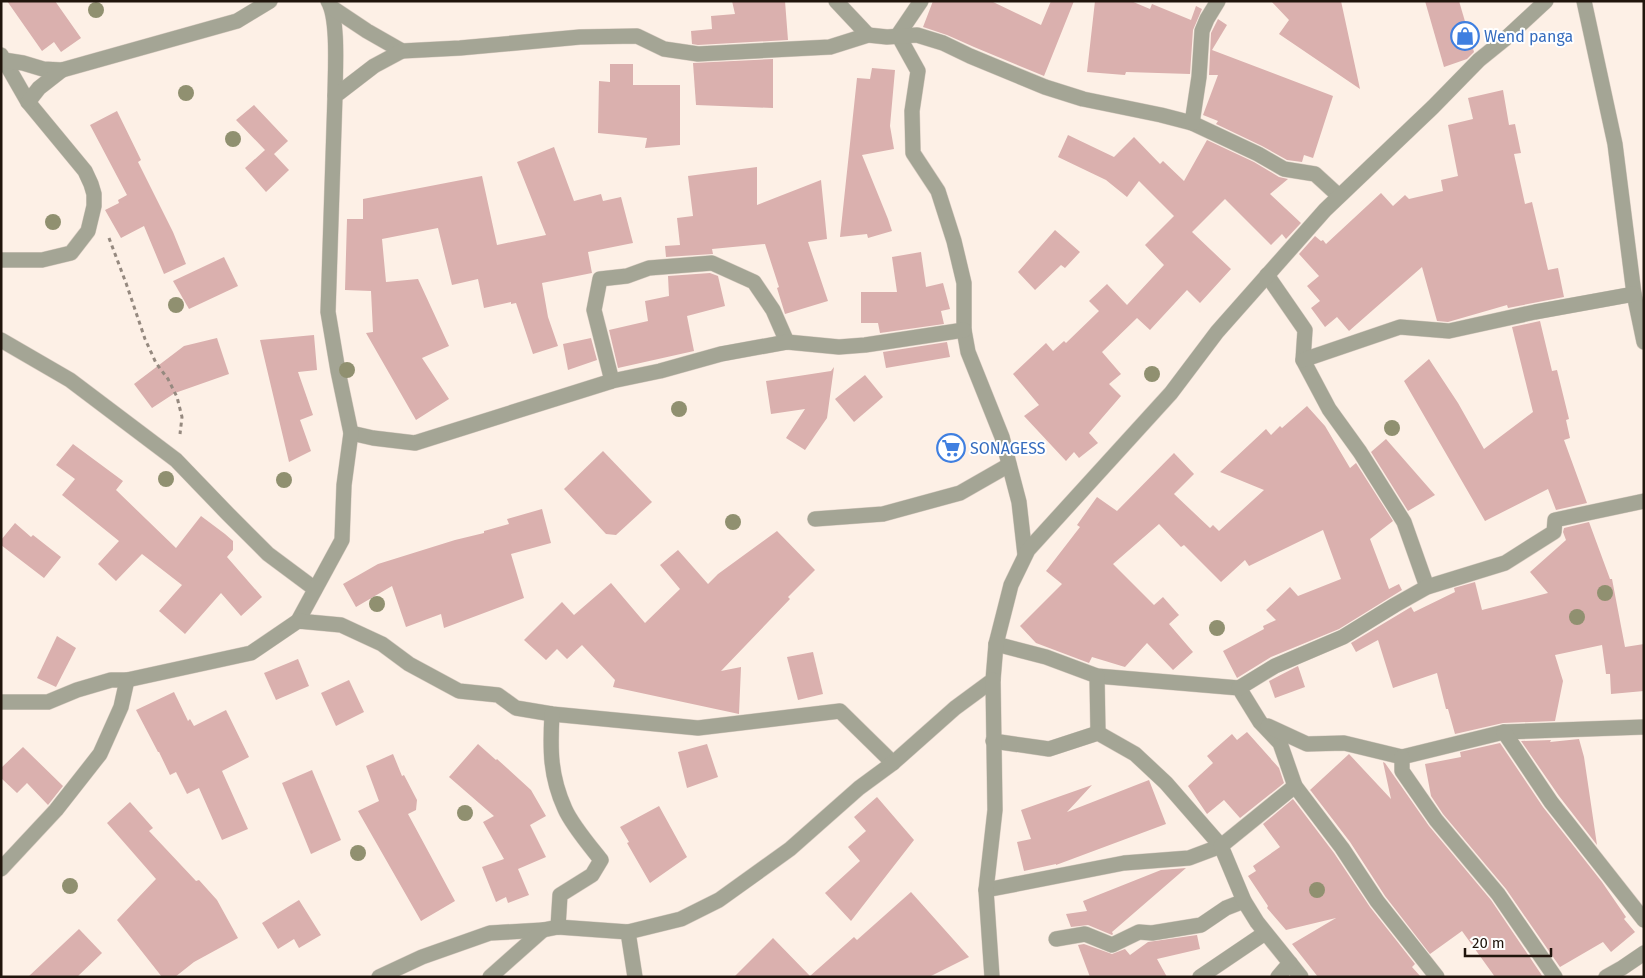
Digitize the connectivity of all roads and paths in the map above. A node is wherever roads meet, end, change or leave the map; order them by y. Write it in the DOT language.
graph roads {
  1 [pos="270,1"];
  2 [pos="836,1"];
  3 [pos="921,1"];
  4 [pos="1218,1"];
  5 [pos="1546,1"];
  6 [pos="1584,1"];
  7 [pos="330,4"];
  8 [pos="868,35"];
  9 [pos="898,35"];
  10 [pos="402,51"];
  11 [pos="3,58"];
  12 [pos="62,70"];
  13 [pos="335,96"];
  14 [pos="28,102"];
  15 [pos="1192,123"];
  16 [pos="1340,196"];
  17 [pos="94,206"];
  18 [pos="1,260"];
  19 [pos="1267,275"];
  20 [pos="1634,294"];
  21 [pos="964,330"];
  22 [pos="1,340"];
  23 [pos="787,342"];
  24 [pos="1644,342"];
  25 [pos="1302,360"];
  26 [pos="612,381"];
  27 [pos="351,433"];
  28 [pos="176,460"];
  29 [pos="1009,465"];
  30 [pos="1644,501"];
  31 [pos="815,519"];
  32 [pos="1025,556"];
  33 [pos="1427,587"];
  34 [pos="315,589"];
  35 [pos="298,621"];
  36 [pos="996,644"];
  37 [pos="1096,676"];
  38 [pos="127,680"];
  39 [pos="993,680"];
  40 [pos="1239,688"];
  41 [pos="1,702"];
  42 [pos="552,714"];
  43 [pos="1260,722"];
  44 [pos="1644,728"];
  45 [pos="1504,732"];
  46 [pos="1098,733"];
  47 [pos="994,741"];
  48 [pos="1402,757"];
  49 [pos="893,763"];
  50 [pos="1295,786"];
  51 [pos="1220,846"];
  52 [pos="1,869"];
  53 [pos="986,890"];
  54 [pos="1244,901"];
  55 [pos="1644,920"];
  56 [pos="558,927"];
  57 [pos="542,930"];
  58 [pos="628,932"];
  59 [pos="1265,932"];
  60 [pos="1056,939"];
  61 [pos="1644,953"];
  62 [pos="1290,963"];
  63 [pos="379,977"];
  64 [pos="490,977"];
  65 [pos="635,977"];
  66 [pos="992,977"];
  67 [pos="1200,977"];
  68 [pos="1278,977"];
  69 [pos="1301,977"];
  70 [pos="1437,977"];
  71 [pos="1555,977"];
  72 [pos="1606,977"];
  1 -- 12 [label="street"];
  2 -- 8 [label="street"];
  3 -- 9 [label="street"];
  4 -- 15 [label="street"];
  5 -- 16 [label="street"];
  6 -- 20 [label="street"];
  7 -- 10 [label="street"];
  7 -- 13 [label="street"];
  8 -- 9 [label="street"];
  8 -- 10 [label="street"];
  9 -- 15 [label="street"];
  9 -- 21 [label="street"];
  10 -- 13 [label="street"];
  11 -- 12 [label="street"];
  11 -- 14 [label="street"];
  12 -- 14 [label="street"];
  13 -- 27 [label="street"];
  14 -- 17 [label="street"];
  15 -- 16 [label="street"];
  16 -- 19 [label="street"];
  17 -- 18 [label="street"];
  17 -- 28 [label="path"];
  19 -- 25 [label="street"];
  19 -- 32 [label="street"];
  20 -- 24 [label="street"];
  20 -- 25 [label="street"];
  21 -- 23 [label="street"];
  21 -- 29 [label="street"];
  22 -- 28 [label="street"];
  23 -- 26 [label="street"];
  23 -- 26 [label="street"];
  25 -- 33 [label="street"];
  26 -- 27 [label="street"];
  27 -- 34 [label="street"];
  28 -- 34 [label="street"];
  29 -- 31 [label="street"];
  29 -- 32 [label="street"];
  30 -- 33 [label="street"];
  32 -- 36 [label="street"];
  33 -- 40 [label="street"];
  34 -- 35 [label="street"];
  35 -- 38 [label="street"];
  35 -- 42 [label="street"];
  36 -- 37 [label="street"];
  36 -- 39 [label="street"];
  37 -- 40 [label="street"];
  37 -- 46 [label="street"];
  38 -- 41 [label="street"];
  38 -- 52 [label="street"];
  39 -- 47 [label="street"];
  39 -- 49 [label="street"];
  40 -- 43 [label="street"];
  42 -- 49 [label="street"];
  42 -- 56 [label="street"];
  43 -- 48 [label="street"];
  43 -- 50 [label="street"];
  44 -- 45 [label="street"];
  45 -- 48 [label="street"];
  45 -- 55 [label="street"];
  46 -- 47 [label="street"];
  46 -- 51 [label="street"];
  47 -- 53 [label="street"];
  48 -- 71 [label="street"];
  49 -- 58 [label="street"];
  50 -- 51 [label="street"];
  50 -- 70 [label="street"];
  51 -- 53 [label="street"];
  51 -- 54 [label="street"];
  53 -- 66 [label="street"];
  54 -- 59 [label="street"];
  54 -- 60 [label="street"];
  56 -- 57 [label="street"];
  56 -- 58 [label="street"];
  57 -- 63 [label="street"];
  57 -- 64 [label="street"];
  58 -- 65 [label="street"];
  59 -- 62 [label="street"];
  59 -- 67 [label="street"];
  61 -- 72 [label="street"];
  62 -- 68 [label="street"];
  62 -- 69 [label="street"];
}
